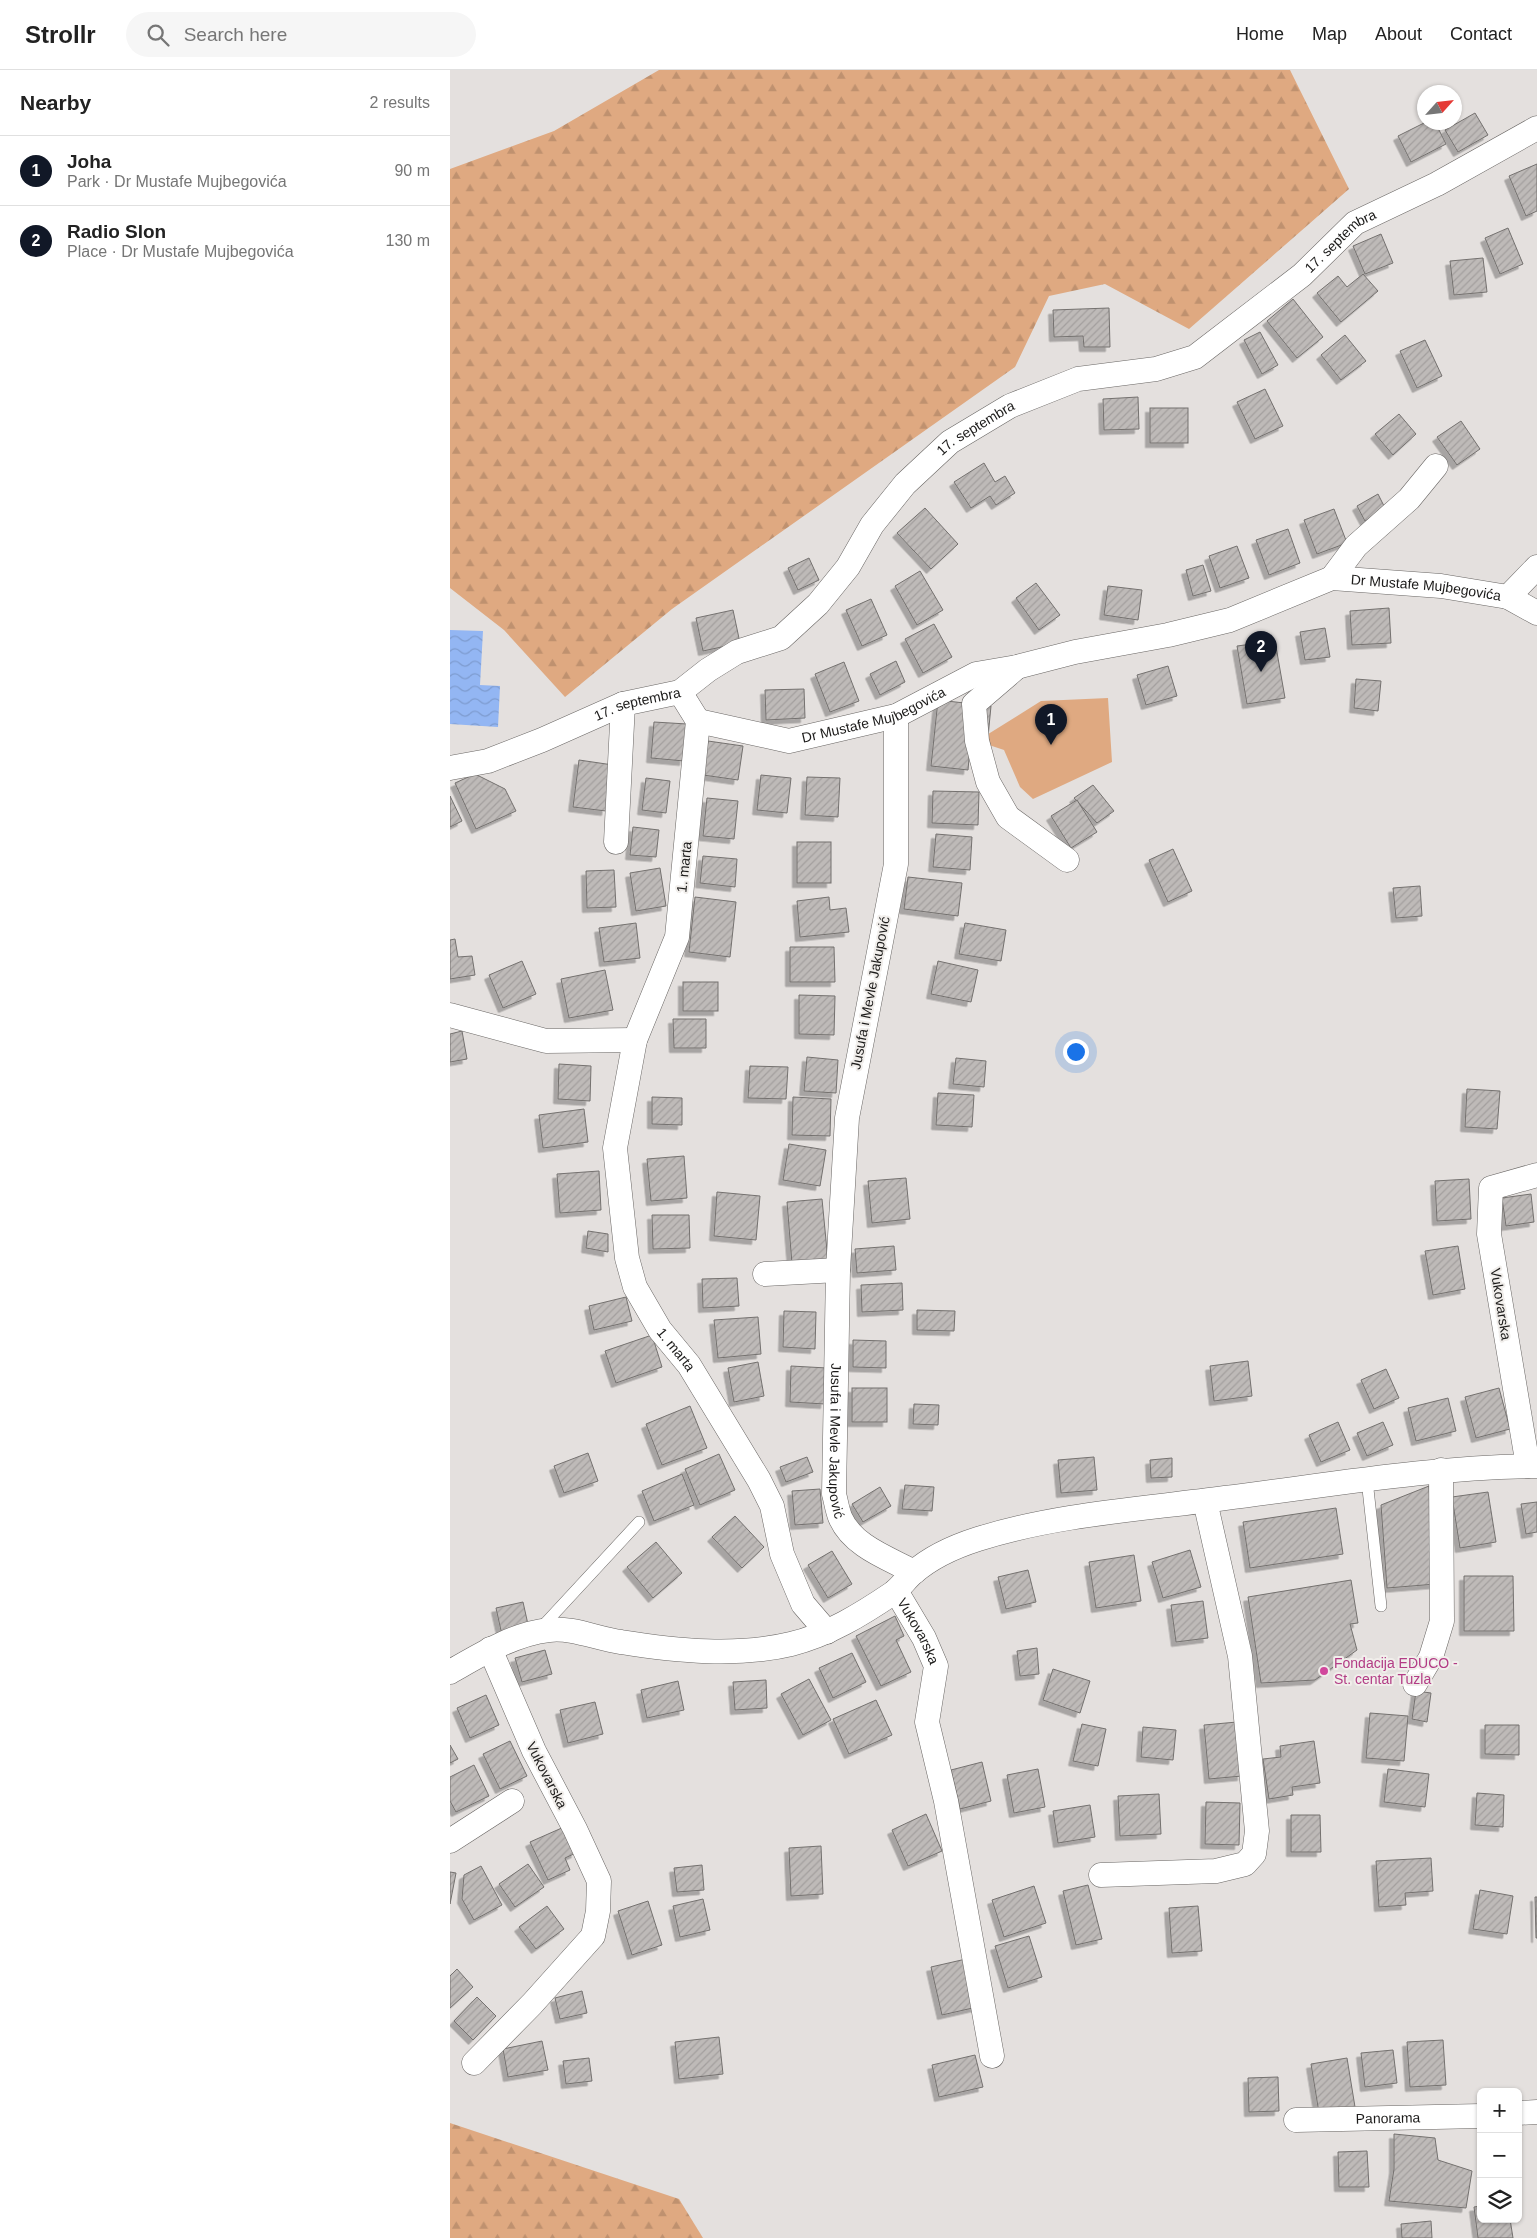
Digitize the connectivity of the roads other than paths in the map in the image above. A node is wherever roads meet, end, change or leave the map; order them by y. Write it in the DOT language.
graph roads {
  1 [pos="1537,128"];
  2 [pos="1436,466"];
  3 [pos="1537,567"];
  4 [pos="1332,578"];
  5 [pos="1508,597"];
  6 [pos="1537,613"];
  7 [pos="1017,667"];
  8 [pos="680,692"];
  9 [pos="623,704"];
  10 [pos="896,716"];
  11 [pos="698,721"];
  12 [pos="450,768"];
  13 [pos="616,842"];
  14 [pos="1067,860"];
  15 [pos="450,1015"];
  16 [pos="635,1040"];
  17 [pos="1537,1176"];
  18 [pos="838,1270"];
  19 [pos="765,1274"];
  20 [pos="1532,1466"];
  21 [pos="1441,1470"];
  22 [pos="1367,1480"];
  23 [pos="1205,1501"];
  24 [pos="639,1522"];
  25 [pos="914,1572"];
  26 [pos="896,1591"];
  27 [pos="1381,1606"];
  28 [pos="537,1632"];
  29 [pos="827,1632"];
  30 [pos="490,1649"];
  31 [pos="450,1672"];
  32 [pos="1415,1684"];
  33 [pos="512,1801"];
  34 [pos="450,1841"];
  35 [pos="1101,1875"];
  36 [pos="992,2056"];
  37 [pos="474,2063"];
  38 [pos="1537,2112"];
  39 [pos="1522,2113"];
  40 [pos="1477,2116"];
  41 [pos="1296,2120"];
  1 -- 8 [label="street, 17. septembra"];
  2 -- 4 [label="street, Dr Mustafe Mujbegovića"];
  3 -- 5 [label="street, Dr Mustafe Mujbegovića"];
  4 -- 5 [label="street, Dr Mustafe Mujbegovića"];
  4 -- 7 [label="street, Dr Mustafe Mujbegovića"];
  5 -- 6 [label="street"];
  7 -- 10 [label="street, Dr Mustafe Mujbegovića"];
  7 -- 14 [label="street, Dr Mustafe Mujbegovića"];
  8 -- 9 [label="street, 17. septembra"];
  8 -- 11 [label="street"];
  9 -- 12 [label="street, 17. septembra"];
  9 -- 13 [label="street"];
  10 -- 11 [label="street, Dr Mustafe Mujbegovića"];
  10 -- 18 [label="street, Jusufa i Mevle Jakupović"];
  11 -- 16 [label="street, 1. marta"];
  15 -- 16 [label="street"];
  16 -- 29 [label="street, 1. marta"];
  17 -- 20 [label="street, Vukovarska"];
  18 -- 19 [label="street"];
  18 -- 25 [label="street, Jusufa i Mevle Jakupović"];
  20 -- 21 [label="street, Vukovarska"];
  21 -- 22 [label="street, Vukovarska"];
  21 -- 32 [label="street"];
  22 -- 23 [label="street, Vukovarska"];
  22 -- 27 [label="lane"];
  23 -- 25 [label="street, Vukovarska"];
  23 -- 35 [label="street"];
  24 -- 28 [label="lane"];
  25 -- 26 [label="street, Vukovarska"];
  26 -- 29 [label="street"];
  26 -- 36 [label="street, Vukovarska"];
  28 -- 29 [label="street"];
  28 -- 30 [label="street"];
  30 -- 31 [label="street"];
  30 -- 37 [label="street, Vukovarska"];
  33 -- 34 [label="street"];
  38 -- 39 [label="street"];
  40 -- 41 [label="street, Panorama"];
}
